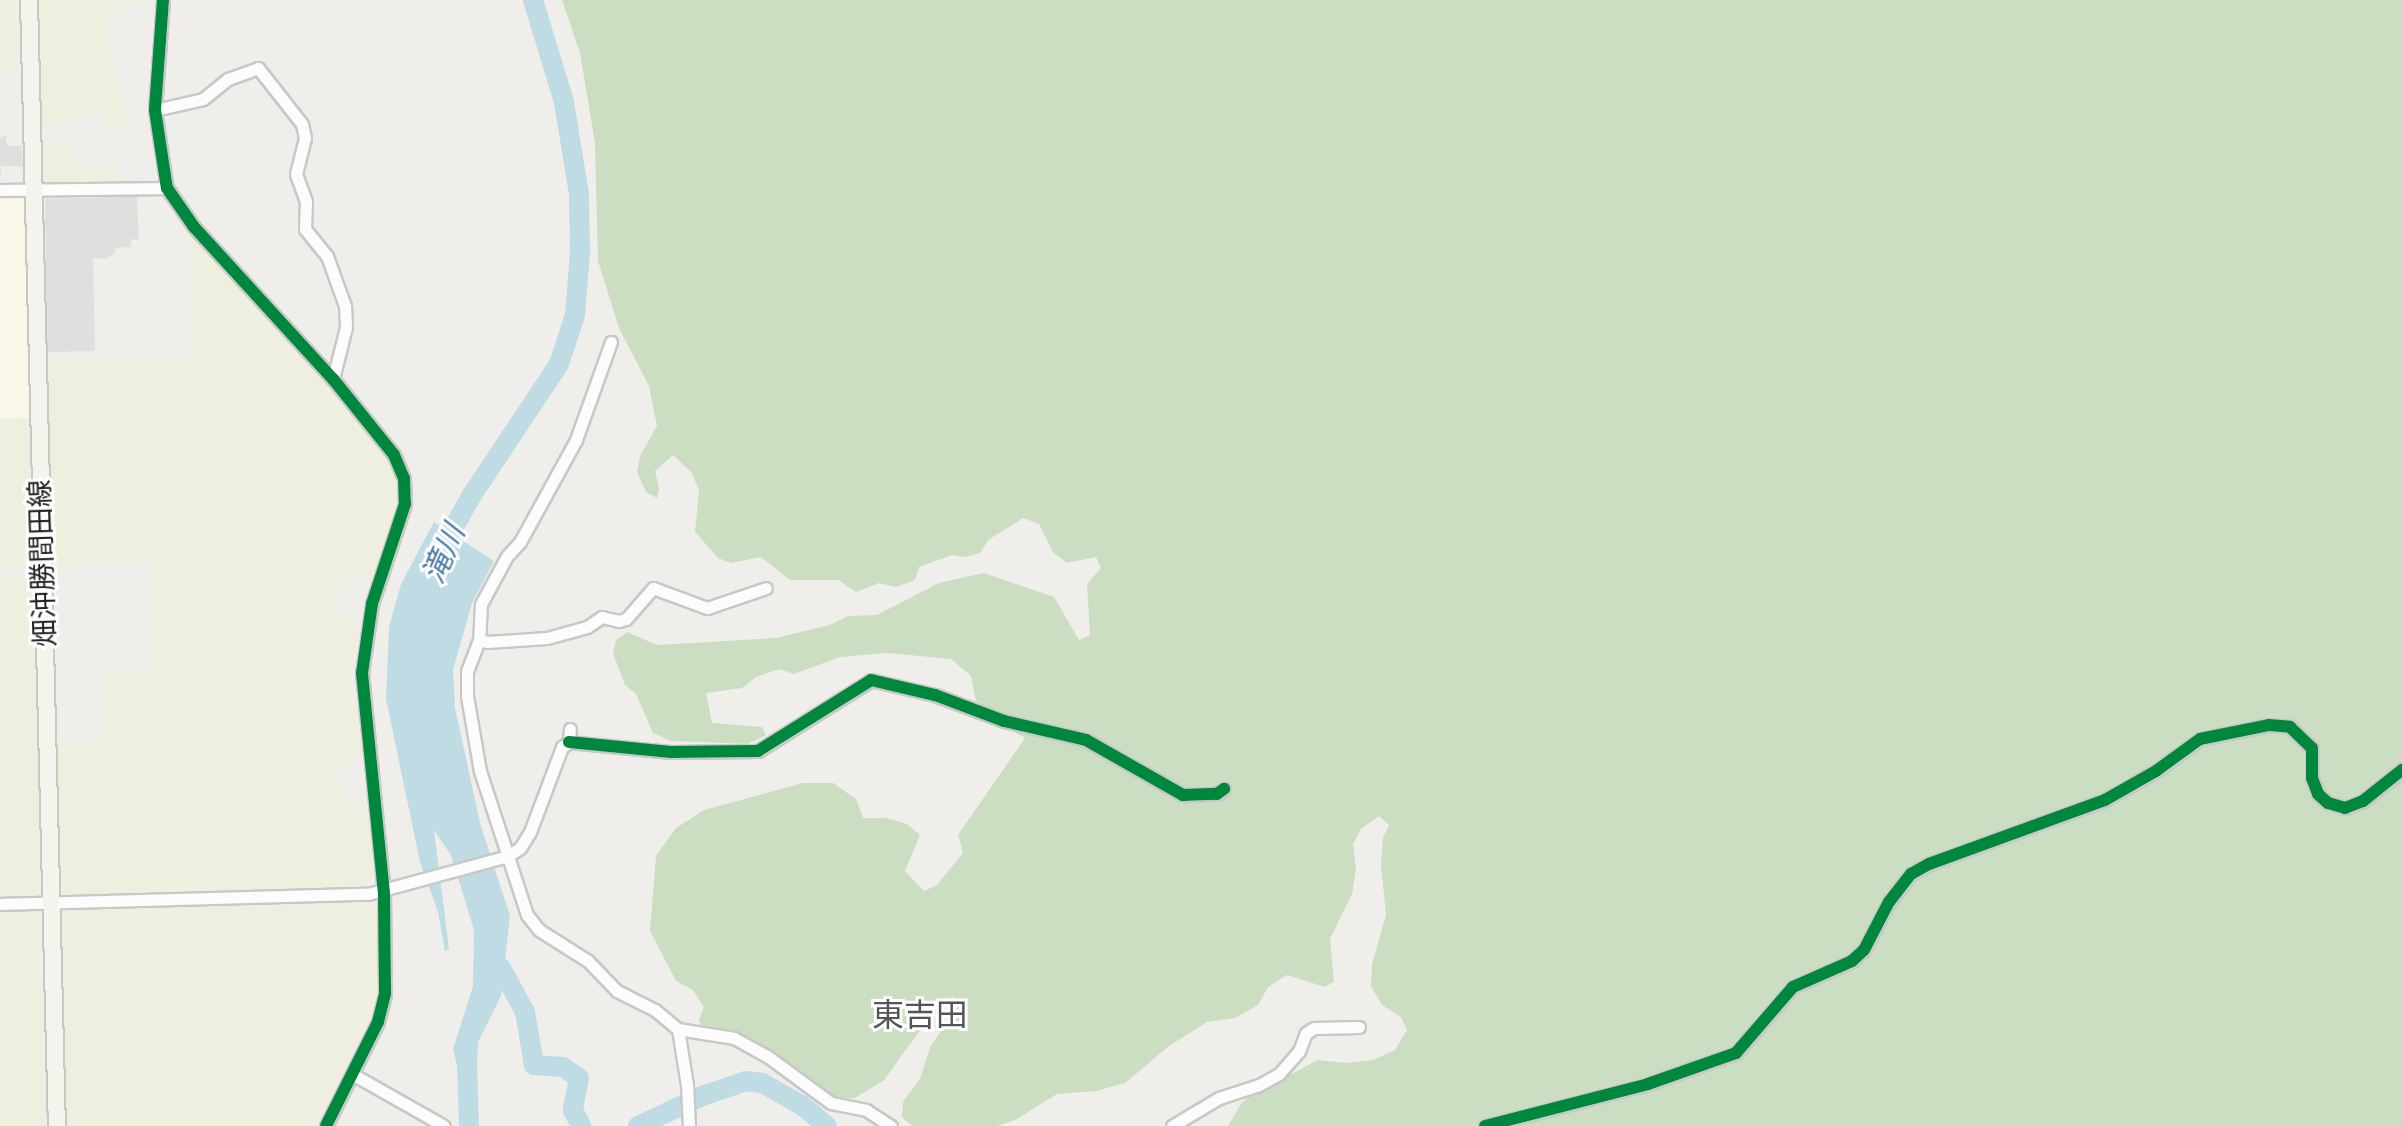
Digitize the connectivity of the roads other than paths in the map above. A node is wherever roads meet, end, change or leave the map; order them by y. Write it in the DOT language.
graph roads {
  1 [pos="29,0"];
  2 [pos="163,0"];
  3 [pos="155,110"];
  4 [pos="167,188"];
  5 [pos="34,189"];
  6 [pos="0,190"];
  7 [pos="611,342"];
  8 [pos="333,379"];
  9 [pos="766,588"];
  10 [pos="479,640"];
  11 [pos="2402,770"];
  12 [pos="1224,789"];
  13 [pos="508,856"];
  14 [pos="384,893"];
  15 [pos="52,902"];
  16 [pos="0,904"];
  17 [pos="1359,1027"];
  18 [pos="678,1029"];
  19 [pos="354,1075"];
  20 [pos="57,1126"];
  21 [pos="326,1126"];
  22 [pos="444,1126"];
  23 [pos="689,1126"];
  24 [pos="891,1126"];
  25 [pos="1172,1126"];
  26 [pos="1485,1126"];
  1 -- 5 [label="main road, 畑沖勝間田線"];
  2 -- 3 [label="street"];
  3 -- 4 [label="street"];
  3 -- 8 [label="street"];
  4 -- 5 [label="street"];
  4 -- 8 [label="street"];
  5 -- 6 [label="street"];
  5 -- 15 [label="main road, 畑沖勝間田線"];
  7 -- 10 [label="street"];
  8 -- 14 [label="street"];
  9 -- 10 [label="street"];
  10 -- 13 [label="street"];
  11 -- 26 [label="street"];
  12 -- 13 [label="street"];
  13 -- 14 [label="street"];
  13 -- 18 [label="street"];
  14 -- 15 [label="street"];
  14 -- 19 [label="street"];
  15 -- 16 [label="street"];
  15 -- 20 [label="main road, 畑沖勝間田線"];
  17 -- 25 [label="street"];
  18 -- 23 [label="street"];
  18 -- 24 [label="street"];
  19 -- 21 [label="street"];
  19 -- 22 [label="street"];
}
